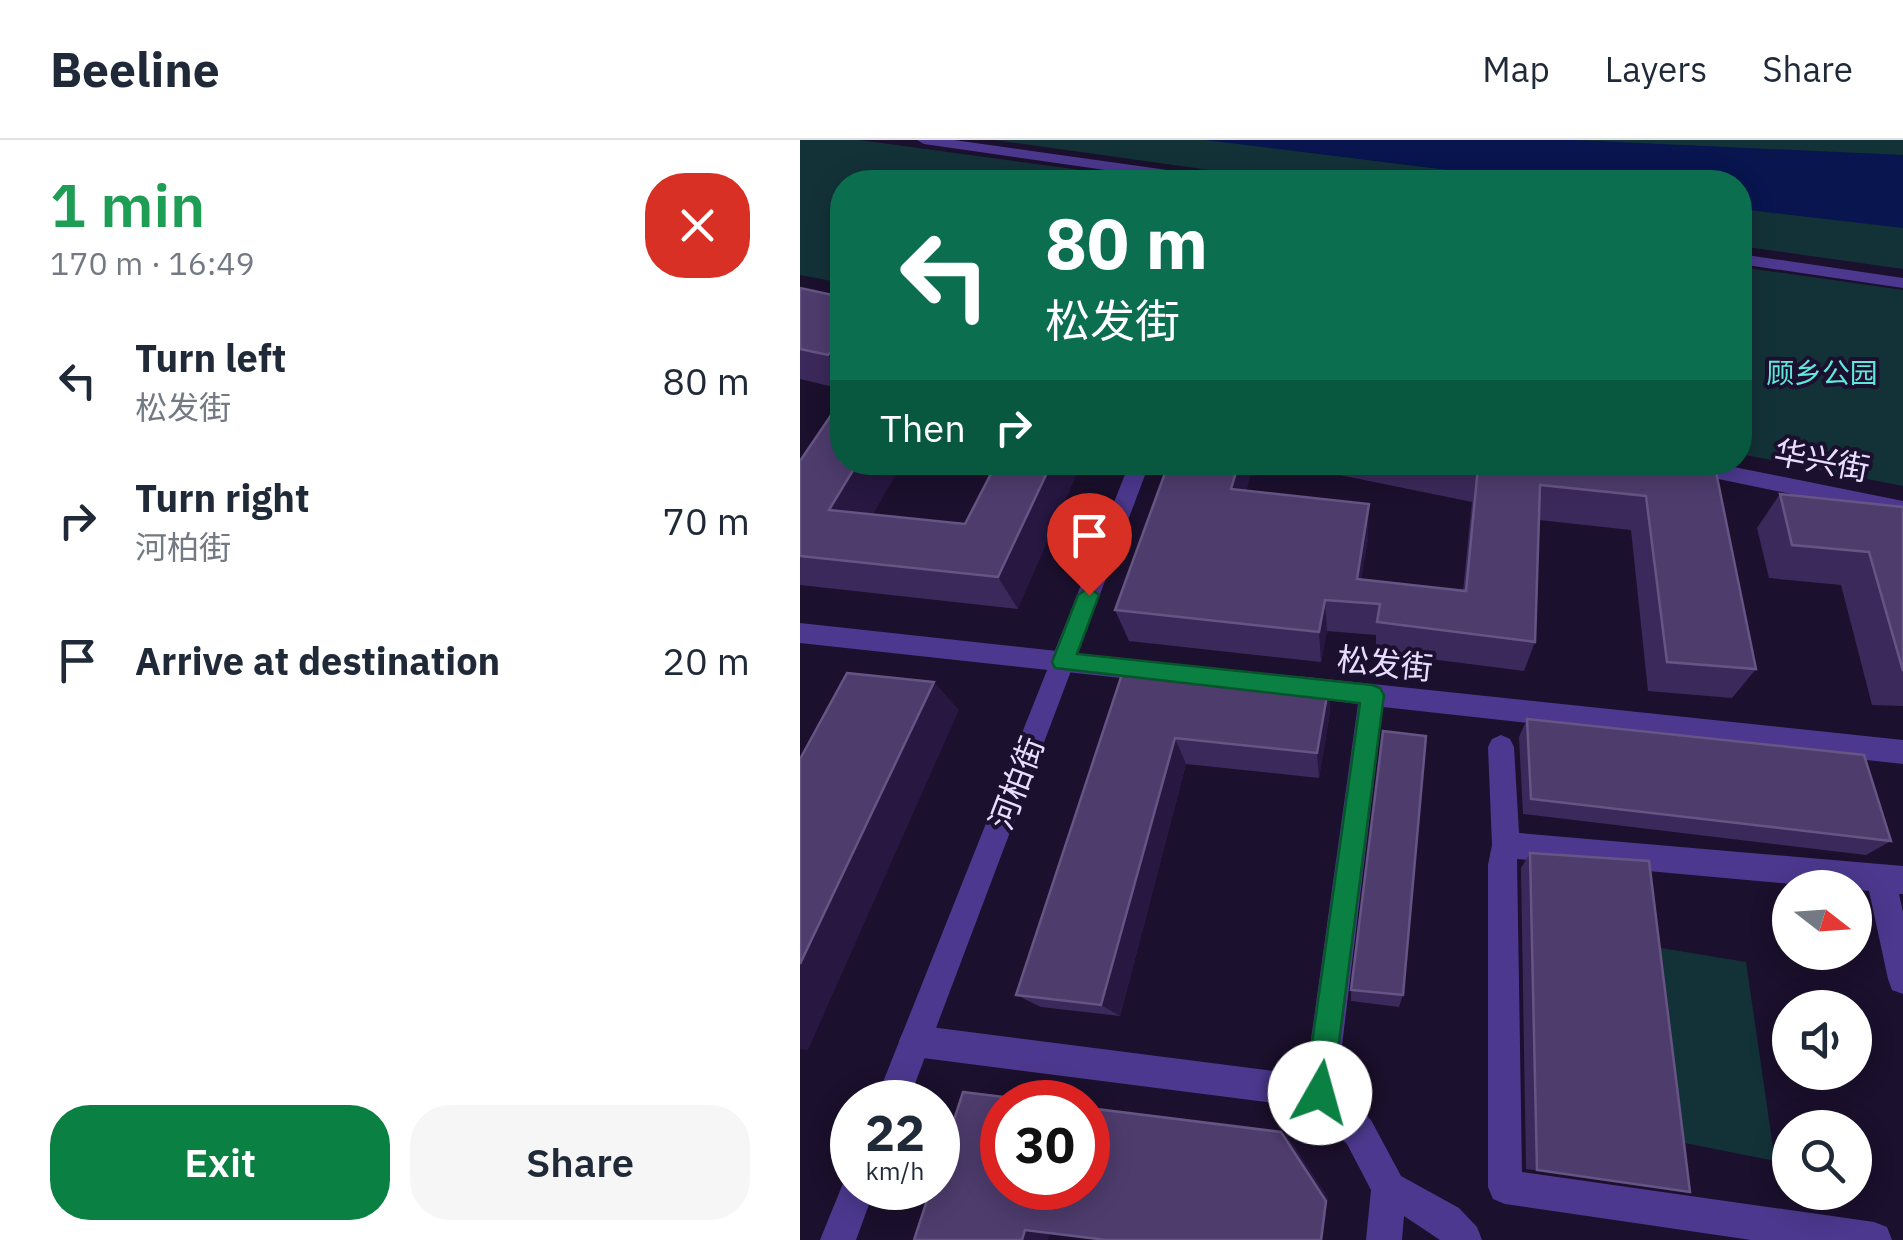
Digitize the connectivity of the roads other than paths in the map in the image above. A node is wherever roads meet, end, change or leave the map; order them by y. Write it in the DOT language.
graph roads {
  1 [pos="924,140"];
  2 [pos="1133,170"];
  3 [pos="1752,261"];
  4 [pos="1903,283"];
  5 [pos="1135,475"];
  6 [pos="1734,475"];
  7 [pos="1903,509"];
  8 [pos="800,634"];
  9 [pos="1063,662"];
  10 [pos="1179,674"];
  11 [pos="1276,684"];
  12 [pos="1372,695"];
  13 [pos="1501,746"];
  14 [pos="1903,752"];
  15 [pos="1506,845"];
  16 [pos="1892,879"];
  17 [pos="1903,978"];
  18 [pos="915,1041"];
  19 [pos="900,1080"];
  20 [pos="1320,1093"];
  21 [pos="1388,1188"];
  22 [pos="850,1210"];
  23 [pos="838,1240"];
  24 [pos="1384,1240"];
  25 [pos="1464,1240"];
  26 [pos="1874,1240"];
  1 -- 2 [label="street"];
  3 -- 4 [label="street"];
  5 -- 9 [label="street, 河柏街"];
  6 -- 7 [label="street, 华兴街"];
  8 -- 9 [label="street"];
  9 -- 10 [label="street"];
  9 -- 18 [label="street, 河柏街"];
  11 -- 12 [label="street, 松发街"];
  12 -- 14 [label="street, 松发街"];
  12 -- 20 [label="street"];
  13 -- 15 [label="street"];
  15 -- 16 [label="street"];
  15 -- 26 [label="street"];
  16 -- 17 [label="street"];
  18 -- 19 [label="street, 河柏街"];
  18 -- 20 [label="street"];
  20 -- 21 [label="street"];
  21 -- 24 [label="street"];
  21 -- 25 [label="street"];
  22 -- 23 [label="street"];
}
